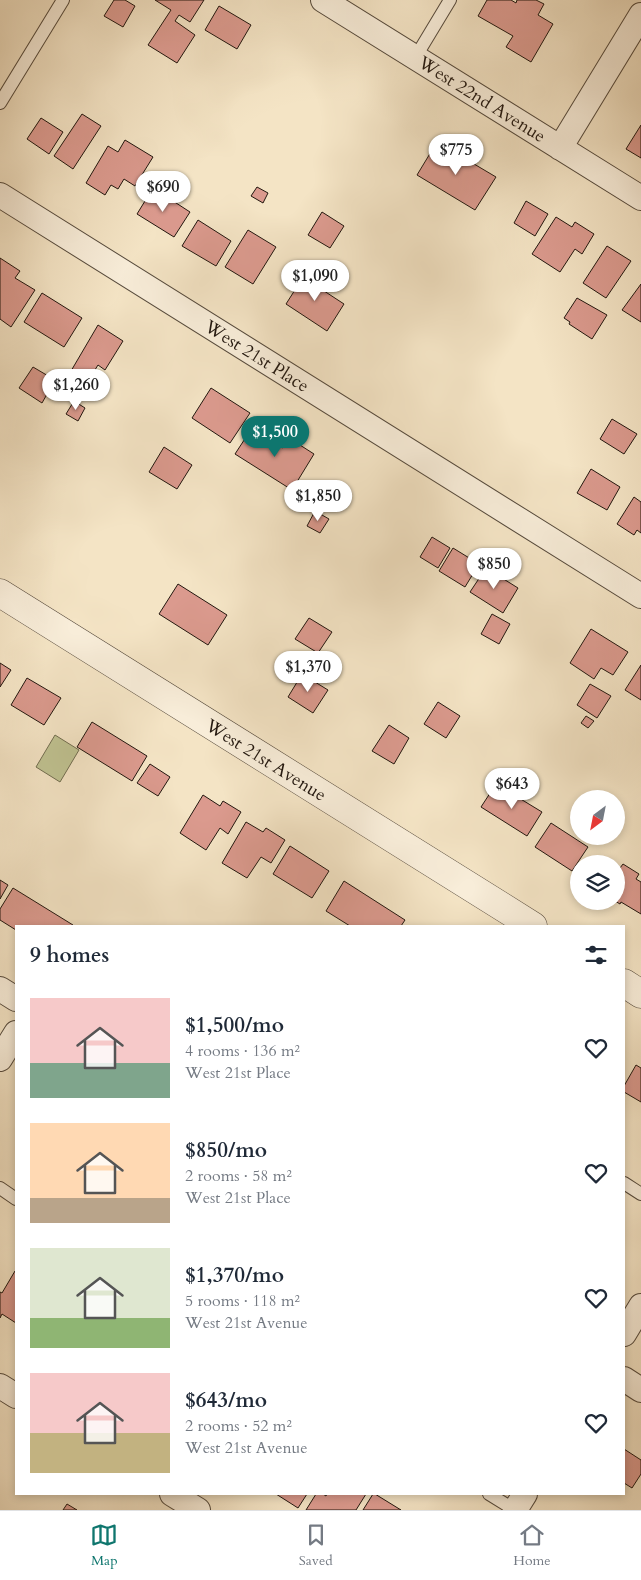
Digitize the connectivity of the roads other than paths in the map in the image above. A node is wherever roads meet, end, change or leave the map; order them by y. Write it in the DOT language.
graph roads {
  1 [pos="63,0"];
  2 [pos="323,0"];
  3 [pos="450,0"];
  4 [pos="641,15"];
  5 [pos="415,58"];
  6 [pos="0,103"];
  7 [pos="560,148"];
  8 [pos="0,195"];
  9 [pos="641,198"];
  10 [pos="0,593"];
  11 [pos="641,596"];
  12 [pos="531,925"];
  13 [pos="625,984"];
  14 [pos="0,989"];
  15 [pos="641,994"];
  16 [pos="15,998"];
  17 [pos="15,1035"];
  18 [pos="0,1059"];
  19 [pos="625,1184"];
  20 [pos="0,1188"];
  21 [pos="641,1194"];
  22 [pos="15,1198"];
  23 [pos="641,1306"];
  24 [pos="625,1332"];
  25 [pos="625,1380"];
  26 [pos="0,1386"];
  27 [pos="641,1390"];
  28 [pos="15,1395"];
  29 [pos="174,1495"];
  30 [pos="491,1495"];
  31 [pos="524,1495"];
  32 [pos="198,1510"];
  33 [pos="515,1510"];
  1 -- 6 [label="lane"];
  2 -- 5 [label="street, West 22nd Avenue"];
  3 -- 5 [label="lane"];
  4 -- 7 [label="street"];
  5 -- 7 [label="street, West 22nd Avenue"];
  7 -- 9 [label="street, West 22nd Avenue"];
  8 -- 11 [label="street, West 21st Place"];
  10 -- 12 [label="street, West 21st Avenue"];
  13 -- 15 [label="street"];
  14 -- 16 [label="street"];
  17 -- 18 [label="street"];
  19 -- 21 [label="lane"];
  20 -- 22 [label="lane"];
  23 -- 24 [label="street"];
  25 -- 27 [label="street"];
  26 -- 28 [label="street"];
  29 -- 32 [label="street"];
  30 -- 33 [label="lane"];
  31 -- 33 [label="street"];
}
